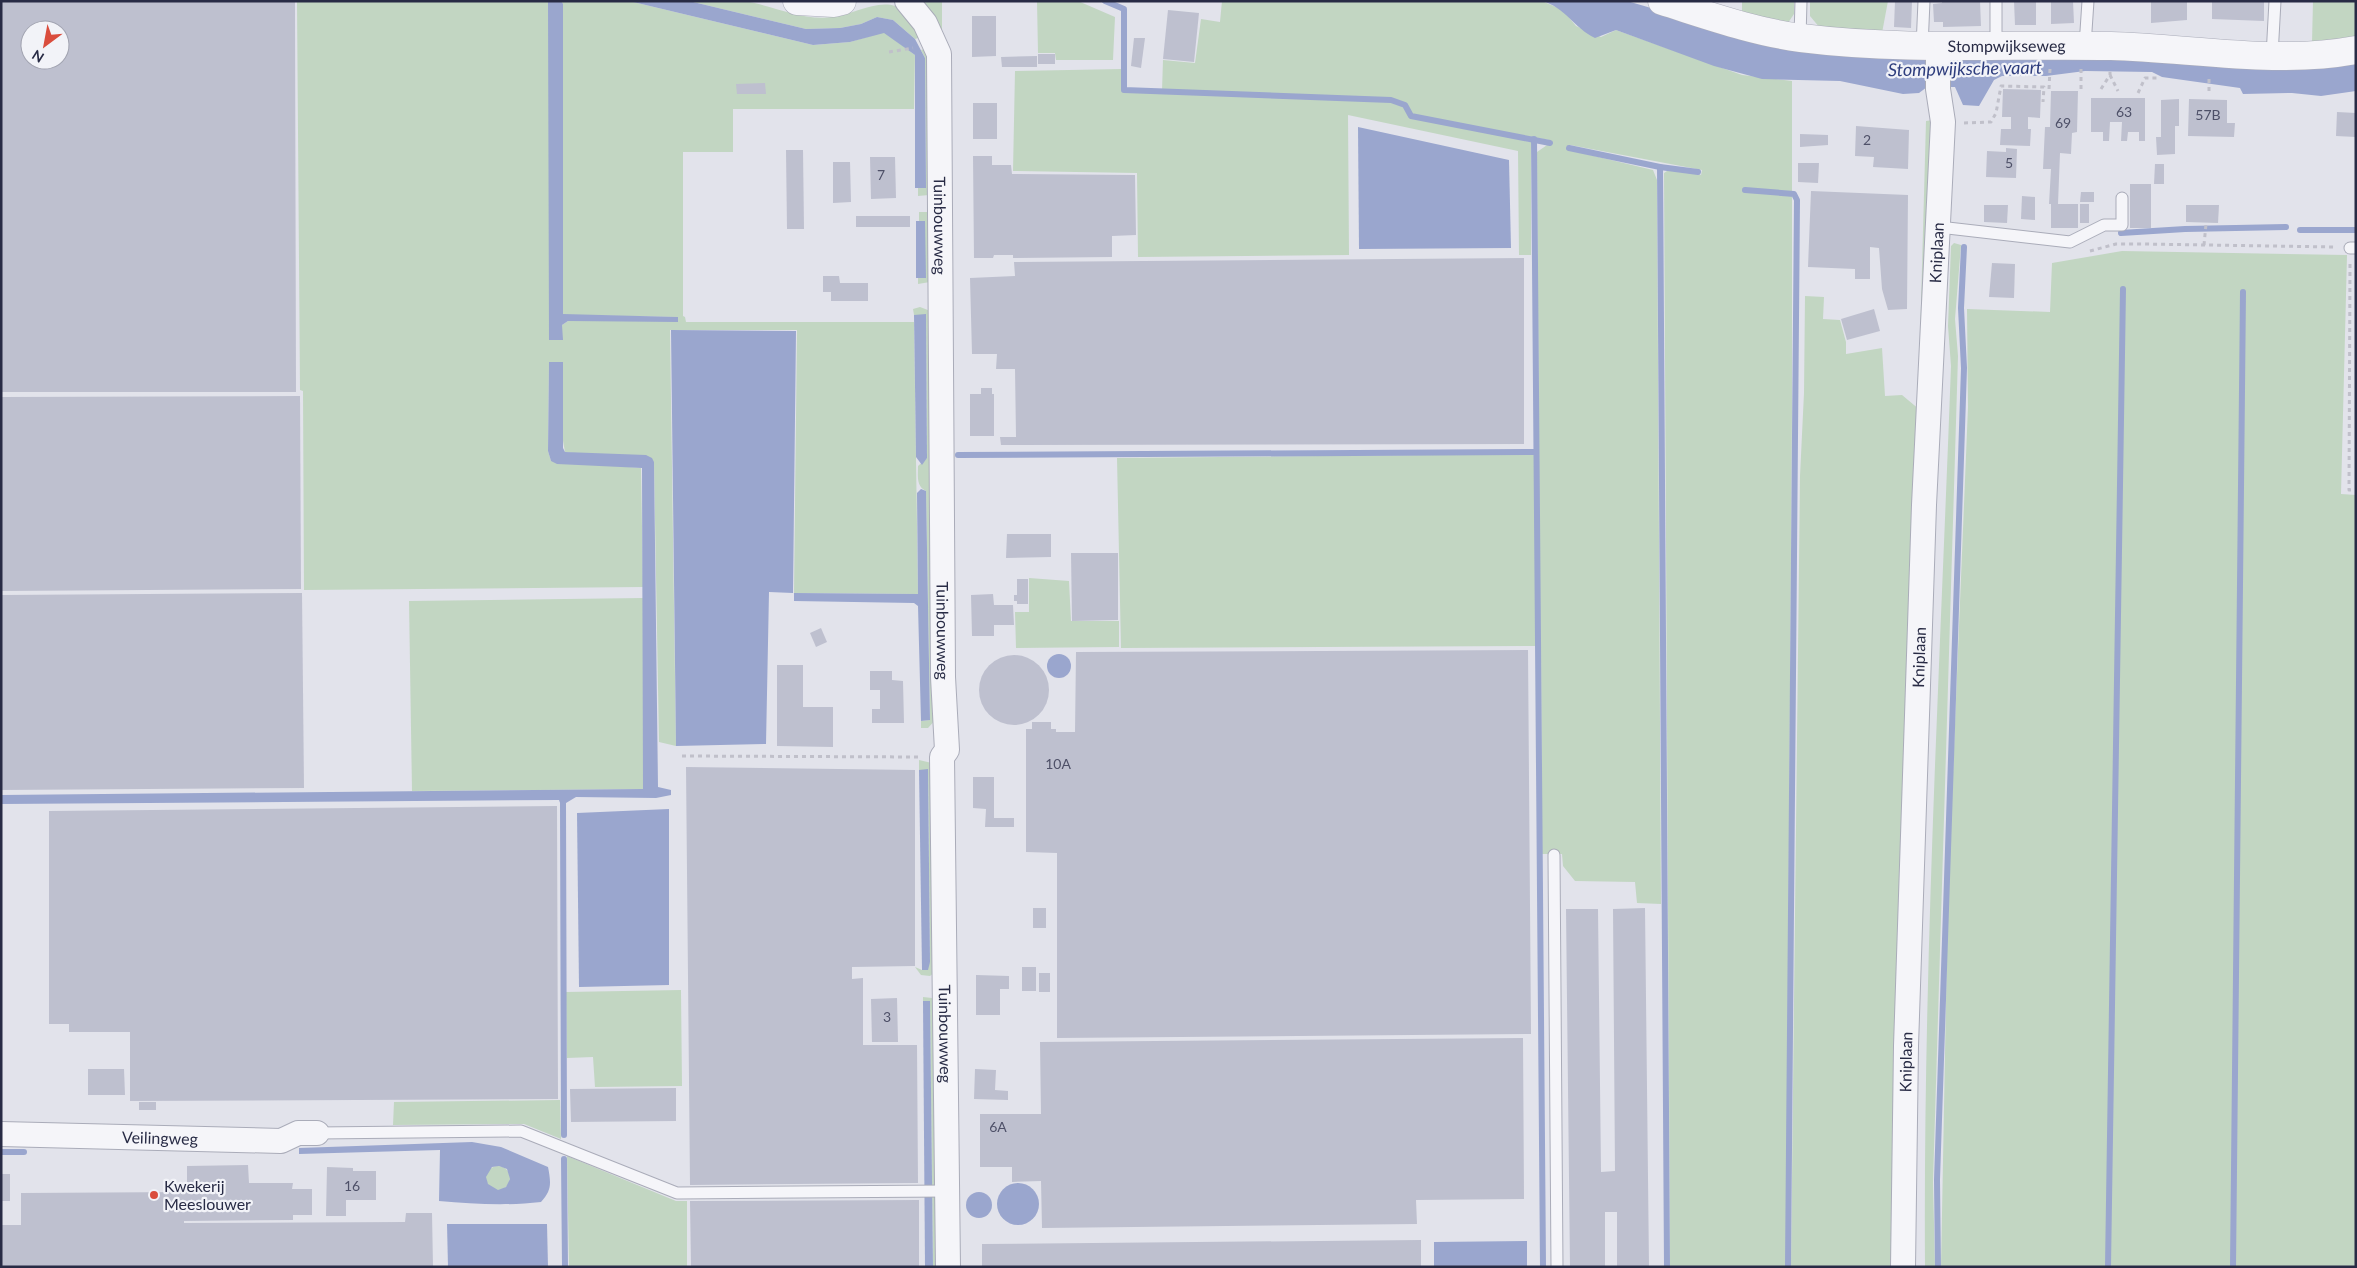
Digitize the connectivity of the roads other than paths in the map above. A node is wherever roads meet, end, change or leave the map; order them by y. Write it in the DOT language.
graph roads {
  1 [pos="797,1"];
  2 [pos="842,1"];
  3 [pos="907,1"];
  4 [pos="1662,1"];
  5 [pos="1801,1"];
  6 [pos="1924,1"];
  7 [pos="1996,1"];
  8 [pos="2088,1"];
  9 [pos="2275,1"];
  10 [pos="1800,38"];
  11 [pos="2086,46"];
  12 [pos="1996,47"];
  13 [pos="2356,50"];
  14 [pos="1933,53"];
  15 [pos="2272,56"];
  16 [pos="2122,198"];
  17 [pos="1938,227"];
  18 [pos="1554,855"];
  19 [pos="317,1133"];
  20 [pos="1,1134"];
  21 [pos="941,1191"];
  22 [pos="948,1267"];
  23 [pos="1557,1267"];
  24 [pos="1902,1267"];
  1 -- 2 [label="street"];
  3 -- 21 [label="street, Tuinbouwweg"];
  4 -- 10 [label="street, Stompwijkseweg"];
  5 -- 10 [label="lane"];
  6 -- 14 [label="lane"];
  7 -- 12 [label="lane"];
  8 -- 11 [label="lane"];
  9 -- 15 [label="lane"];
  10 -- 14 [label="street, Stompwijkseweg"];
  11 -- 12 [label="street, Stompwijkseweg"];
  11 -- 15 [label="street, Stompwijkseweg"];
  12 -- 14 [label="street, Stompwijkseweg"];
  13 -- 15 [label="street, Stompwijkseweg"];
  14 -- 17 [label="street, Kniplaan"];
  16 -- 17 [label="lane"];
  17 -- 24 [label="street, Kniplaan"];
  18 -- 23 [label="lane"];
  19 -- 20 [label="street, Veilingweg"];
  19 -- 21 [label="lane"];
  21 -- 22 [label="street, Tuinbouwweg"];
}
